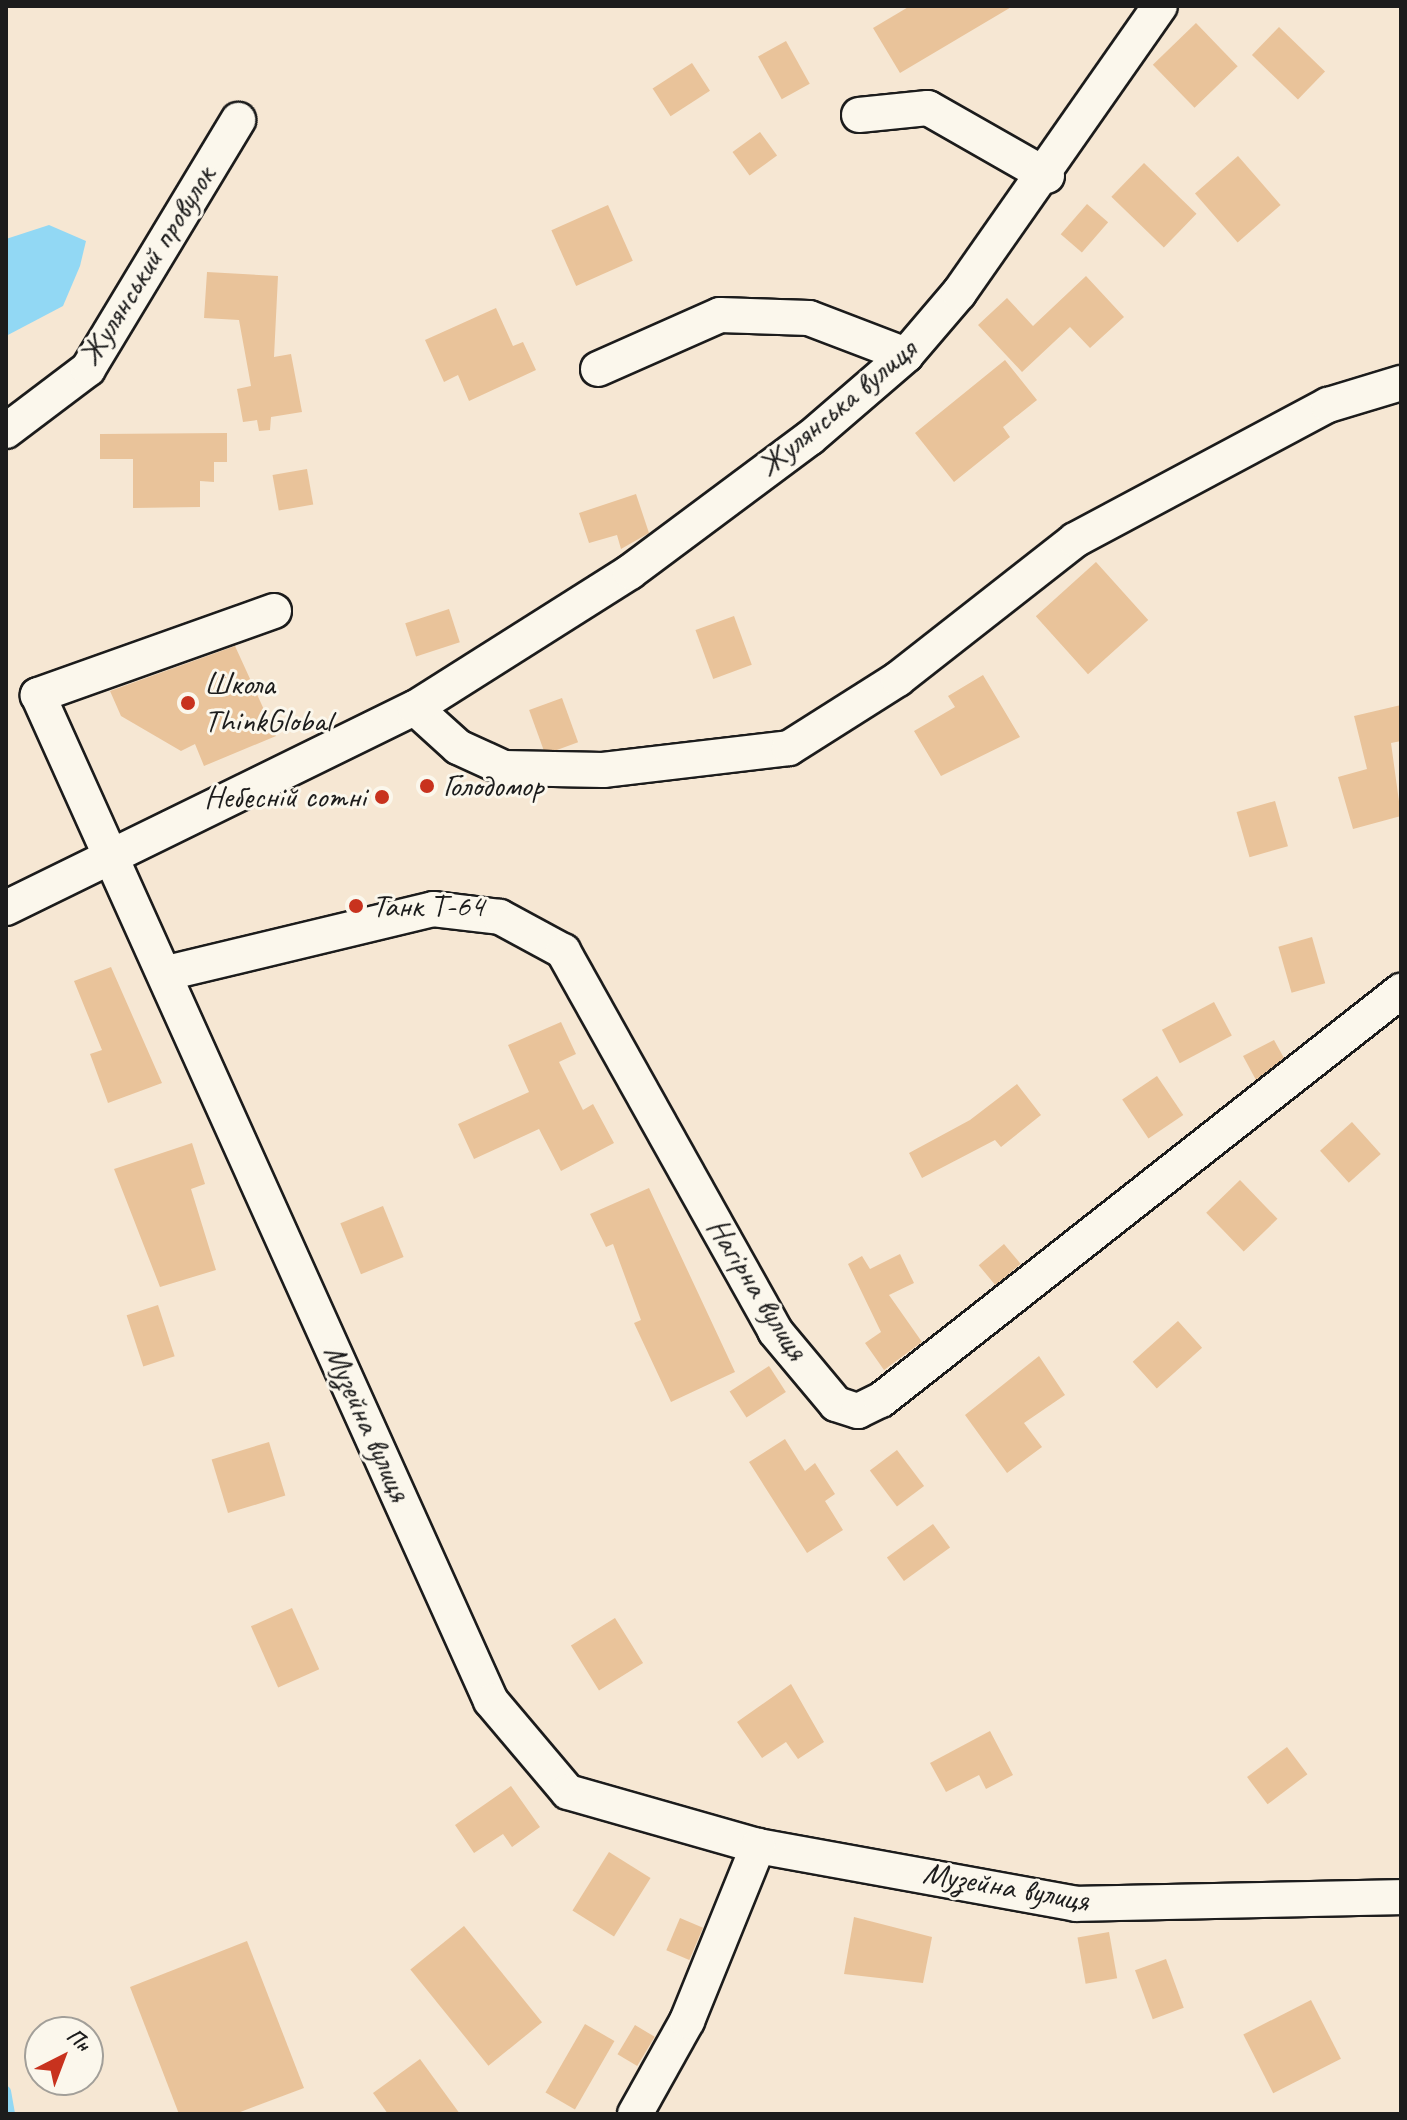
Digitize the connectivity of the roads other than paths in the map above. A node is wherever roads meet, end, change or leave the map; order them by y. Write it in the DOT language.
graph roads {
  1 [pos="1160,6"];
  2 [pos="859,115"];
  3 [pos="238,120"];
  4 [pos="1047,176"];
  5 [pos="906,355"];
  6 [pos="598,369"];
  7 [pos="1401,383"];
  8 [pos="6,431"];
  9 [pos="274,611"];
  10 [pos="415,708"];
  11 [pos="116,855"];
  12 [pos="6,908"];
  13 [pos="167,973"];
  14 [pos="1401,991"];
  15 [pos="758,1846"];
  16 [pos="1401,1897"];
  17 [pos="635,2114"];
  1 -- 4 [label="street, Жулянська вулиця"];
  2 -- 4 [label="street"];
  3 -- 8 [label="street, Жулянський провулок"];
  4 -- 5 [label="street, Жулянська вулиця"];
  5 -- 6 [label="street"];
  5 -- 10 [label="street, Жулянська вулиця"];
  7 -- 10 [label="street"];
  9 -- 11 [label="street, Музейна вулиця"];
  10 -- 11 [label="street, Жулянська вулиця"];
  11 -- 12 [label="street, Жулянська вулиця"];
  11 -- 13 [label="street, Музейна вулиця"];
  13 -- 14 [label="street, Нагірна вулиця"];
  13 -- 15 [label="street, Музейна вулиця"];
  15 -- 16 [label="street, Музейна вулиця"];
  15 -- 17 [label="street"];
}
